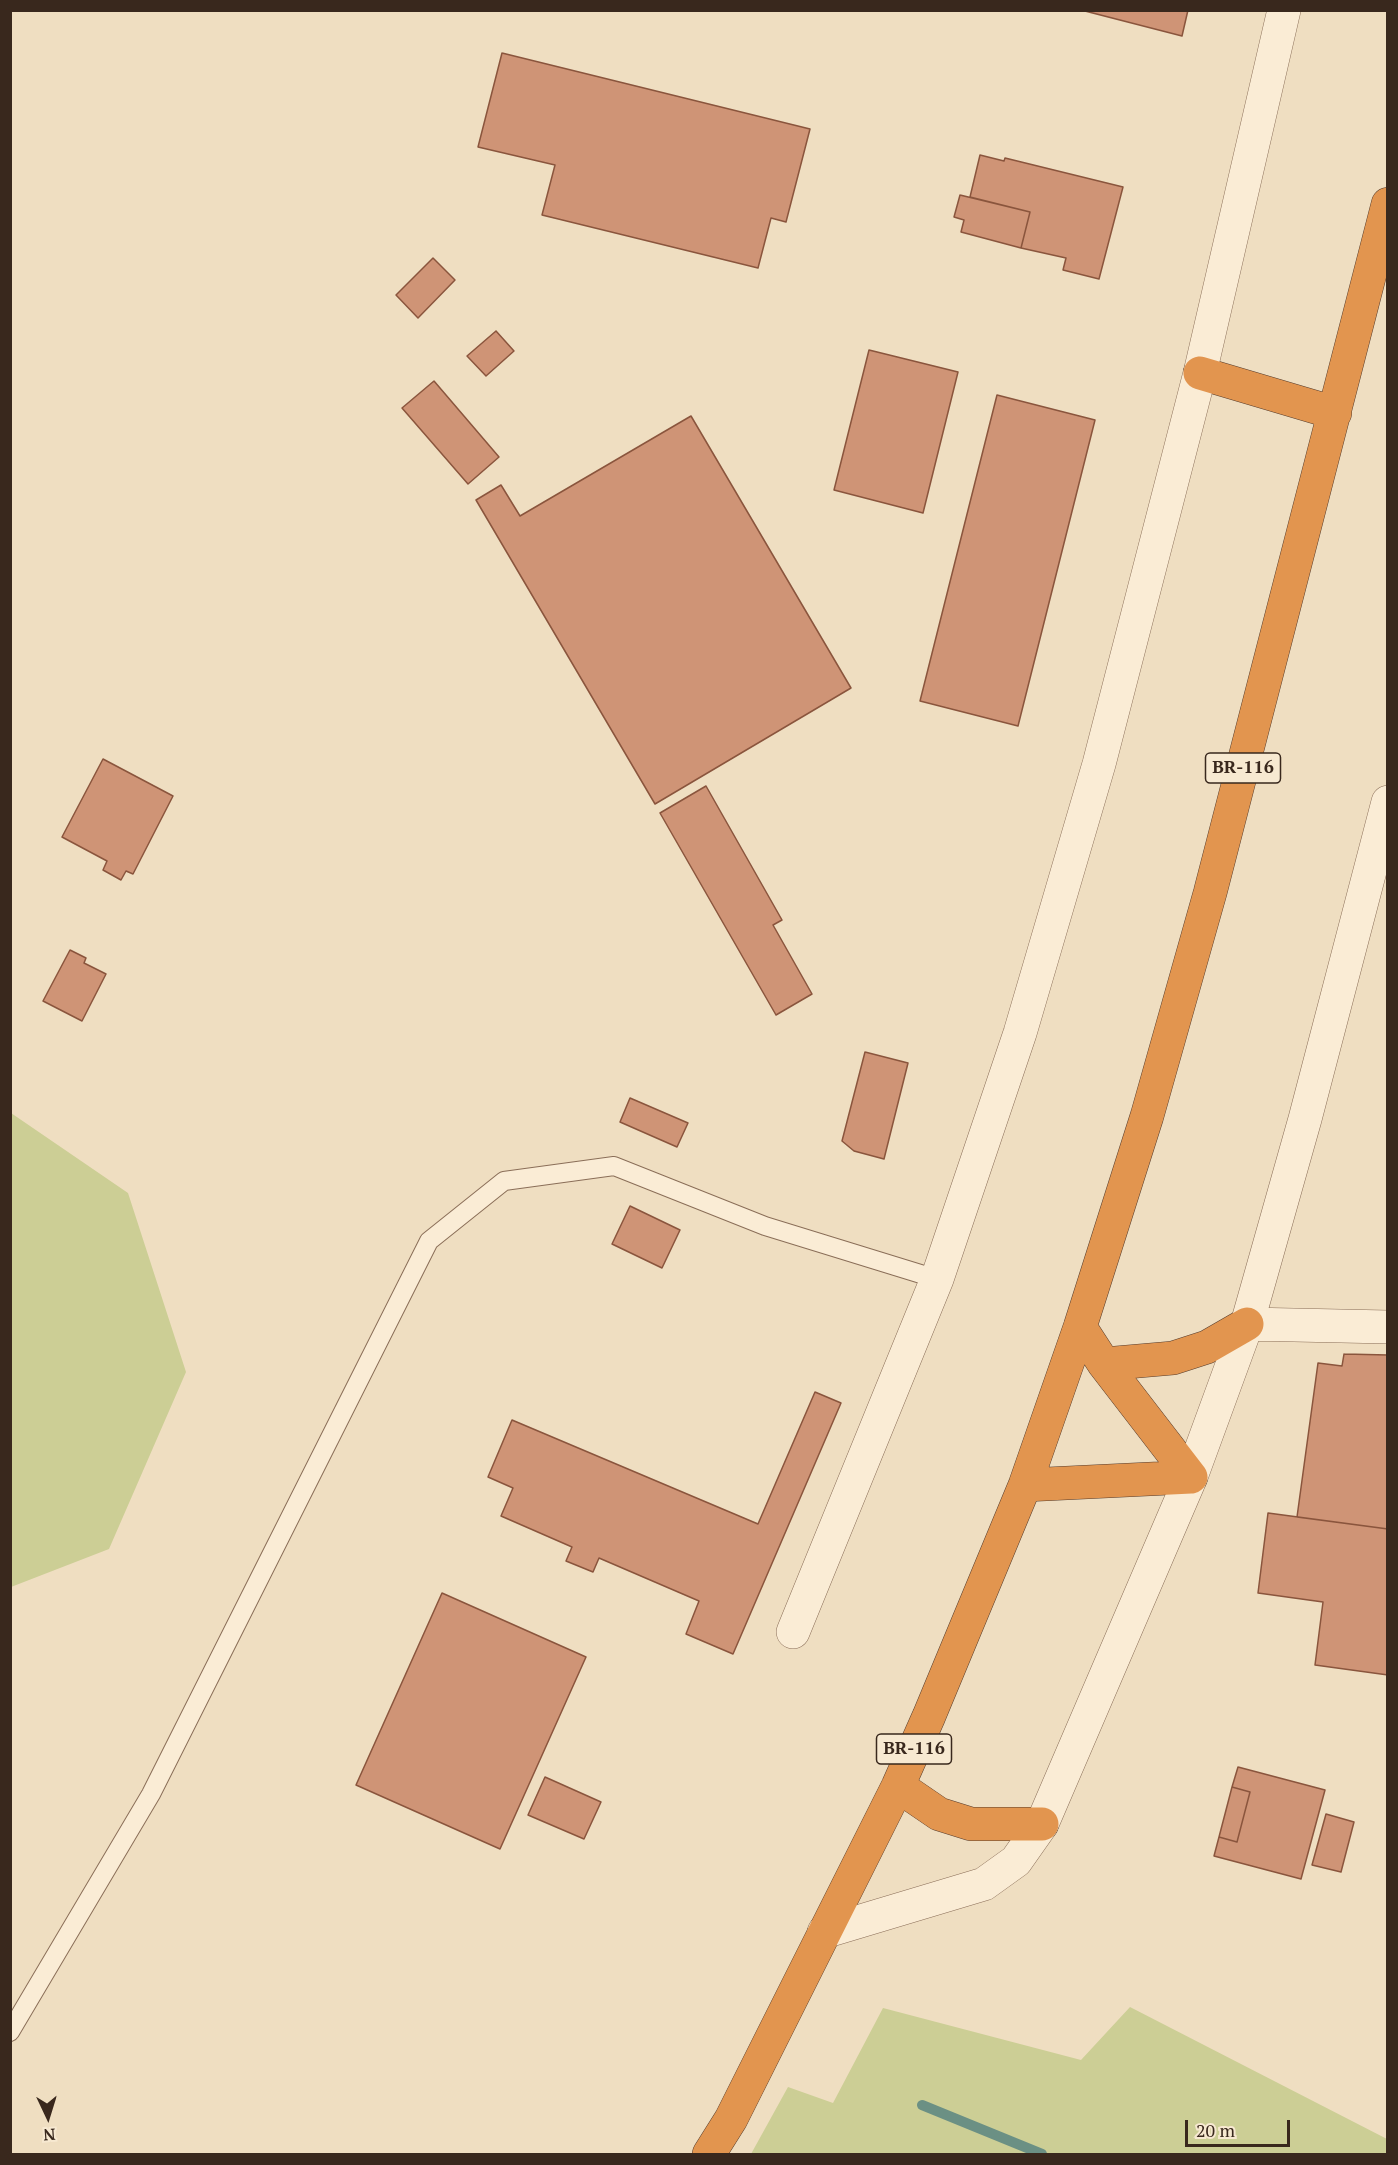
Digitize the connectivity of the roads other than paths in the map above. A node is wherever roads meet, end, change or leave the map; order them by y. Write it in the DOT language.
graph roads {
  1 [pos="1284,10"];
  2 [pos="1388,204"];
  3 [pos="1378,273"];
  4 [pos="1200,373"];
  5 [pos="1335,412"];
  6 [pos="1388,802"];
  7 [pos="937,1279"];
  8 [pos="1247,1324"];
  9 [pos="1080,1327"];
  10 [pos="1388,1327"];
  11 [pos="1104,1364"];
  12 [pos="1191,1477"];
  13 [pos="1025,1485"];
  14 [pos="794,1632"];
  15 [pos="898,1786"];
  16 [pos="1042,1824"];
  17 [pos="824,1932"];
  18 [pos="10,2032"];
  19 [pos="709,2154"];
  1 -- 4 [label="street"];
  2 -- 3 [label="highway, BR-116"];
  3 -- 5 [label="highway, BR-116"];
  4 -- 5 [label="highway"];
  4 -- 7 [label="street"];
  5 -- 9 [label="highway, BR-116"];
  6 -- 8 [label="street"];
  7 -- 14 [label="street"];
  7 -- 18 [label="lane"];
  8 -- 10 [label="street"];
  8 -- 11 [label="highway"];
  8 -- 12 [label="street"];
  9 -- 11 [label="highway"];
  9 -- 13 [label="highway, BR-116"];
  11 -- 12 [label="highway"];
  12 -- 13 [label="highway"];
  12 -- 16 [label="street"];
  13 -- 15 [label="highway, BR-116"];
  15 -- 16 [label="highway"];
  15 -- 17 [label="highway, BR-116"];
  16 -- 17 [label="street"];
  17 -- 19 [label="highway, BR-116"];
}
